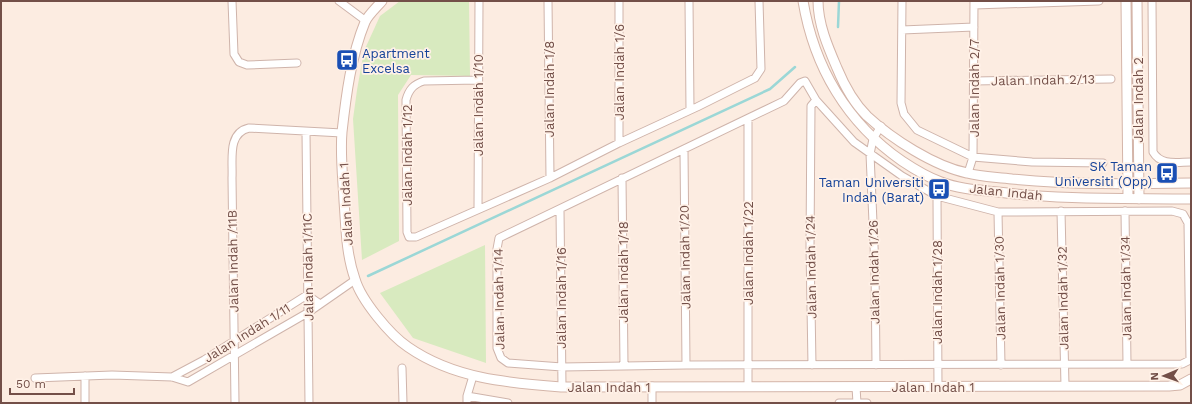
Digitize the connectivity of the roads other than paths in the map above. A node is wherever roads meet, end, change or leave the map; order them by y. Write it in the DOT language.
graph roads {
  1 [pos="232,1"];
  2 [pos="339,1"];
  3 [pos="382,1"];
  4 [pos="479,1"];
  5 [pos="548,1"];
  6 [pos="619,1"];
  7 [pos="689,1"];
  8 [pos="759,1"];
  9 [pos="803,1"];
  10 [pos="818,1"];
  11 [pos="902,1"];
  12 [pos="1099,1"];
  13 [pos="1126,1"];
  14 [pos="1137,1"];
  15 [pos="1152,1"];
  16 [pos="1049,2"];
  17 [pos="974,3"];
  18 [pos="366,21"];
  19 [pos="974,28"];
  20 [pos="902,30"];
  21 [pos="297,63"];
  22 [pos="1111,79"];
  23 [pos="478,80"];
  24 [pos="974,81"];
  25 [pos="816,100"];
  26 [pos="690,110"];
  27 [pos="748,119"];
  28 [pos="881,126"];
  29 [pos="306,132"];
  30 [pos="342,133"];
  31 [pos="873,140"];
  32 [pos="618,143"];
  33 [pos="684,150"];
  34 [pos="870,154"];
  35 [pos="973,156"];
  36 [pos="1191,162"];
  37 [pos="1103,164"];
  38 [pos="968,174"];
  39 [pos="550,178"];
  40 [pos="622,178"];
  41 [pos="1128,183"];
  42 [pos="1138,183"];
  43 [pos="1191,183"];
  44 [pos="937,196"];
  45 [pos="1128,198"];
  46 [pos="1139,198"];
  47 [pos="1191,200"];
  48 [pos="478,209"];
  49 [pos="560,210"];
  50 [pos="1062,211"];
  51 [pos="1125,211"];
  52 [pos="998,212"];
  53 [pos="355,280"];
  54 [pos="307,295"];
  55 [pos="320,304"];
  56 [pos="309,312"];
  57 [pos="234,340"];
  58 [pos="235,356"];
  59 [pos="747,364"];
  60 [pos="1127,364"];
  61 [pos="686,365"];
  62 [pos="812,365"];
  63 [pos="876,365"];
  64 [pos="938,365"];
  65 [pos="1001,365"];
  66 [pos="1064,365"];
  67 [pos="624,366"];
  68 [pos="562,367"];
  69 [pos="402,368"];
  70 [pos="85,376"];
  71 [pos="473,376"];
  72 [pos="35,378"];
  73 [pos="172,378"];
  74 [pos="1191,379"];
  75 [pos="652,386"];
  76 [pos="748,386"];
  77 [pos="1065,386"];
  78 [pos="562,387"];
  79 [pos="856,387"];
  80 [pos="938,388"];
  81 [pos="467,400"];
  82 [pos="85,403"];
  83 [pos="235,403"];
  84 [pos="309,403"];
  85 [pos="402,403"];
  86 [pos="508,403"];
  87 [pos="652,403"];
  88 [pos="839,403"];
  89 [pos="857,403"];
  90 [pos="867,403"];
  1 -- 21 [label="street"];
  2 -- 18 [label="street"];
  3 -- 18 [label="street, Jalan Indah 1"];
  4 -- 23 [label="street, Jalan Indah 1/10"];
  5 -- 39 [label="street, Jalan Indah 1/8"];
  6 -- 32 [label="street, Jalan Indah 1/6"];
  7 -- 26 [label="street"];
  8 -- 26 [label="street"];
  9 -- 31 [label="street, Jalan Indah"];
  10 -- 28 [label="street, Jalan Indah"];
  11 -- 20 [label="street"];
  12 -- 16 [label="street"];
  13 -- 41 [label="street, Jalan Indah 2"];
  14 -- 42 [label="street, Jalan Indah 2"];
  15 -- 36 [label="street"];
  16 -- 17 [label="street"];
  17 -- 19 [label="street, Jalan Indah 2/7"];
  18 -- 30 [label="street, Jalan Indah 1"];
  19 -- 20 [label="street"];
  19 -- 24 [label="street, Jalan Indah 2/7"];
  20 -- 35 [label="street"];
  22 -- 24 [label="street, Jalan Indah 2/13"];
  23 -- 48 [label="street, Jalan Indah 1/10"];
  23 -- 48 [label="street, Jalan Indah 1/12"];
  24 -- 35 [label="street, Jalan Indah 2/7"];
  25 -- 27 [label="street"];
  25 -- 34 [label="street"];
  25 -- 62 [label="street, Jalan Indah 1/24"];
  26 -- 32 [label="street"];
  27 -- 33 [label="street"];
  27 -- 59 [label="street, Jalan Indah 1/22"];
  28 -- 31 [label="street, Jalan Indah 1/26"];
  28 -- 38 [label="street, Jalan Indah"];
  29 -- 30 [label="street"];
  29 -- 54 [label="street, Jalan Indah 1/11C"];
  29 -- 57 [label="street, Jalan Indah /11B"];
  30 -- 53 [label="street, Jalan Indah 1"];
  31 -- 34 [label="street, Jalan Indah 1/26"];
  31 -- 45 [label="street, Jalan Indah"];
  32 -- 39 [label="street"];
  33 -- 40 [label="street"];
  33 -- 61 [label="street, Jalan Indah 1/20"];
  34 -- 44 [label="street"];
  34 -- 63 [label="street, Jalan Indah 1/26"];
  35 -- 37 [label="street"];
  35 -- 38 [label="street, Jalan Indah 2/7"];
  38 -- 41 [label="street, Jalan Indah"];
  39 -- 48 [label="street"];
  40 -- 49 [label="street"];
  40 -- 67 [label="street, Jalan Indah 1/18"];
  41 -- 42 [label="street, Jalan Indah"];
  41 -- 45 [label="street, Jalan Indah 2"];
  42 -- 43 [label="street, Jalan Indah"];
  42 -- 46 [label="street, Jalan Indah 2"];
  44 -- 52 [label="street"];
  44 -- 64 [label="street, Jalan Indah 1/28"];
  45 -- 46 [label="street, Jalan Indah"];
  46 -- 47 [label="street, Jalan Indah"];
  49 -- 68 [label="street, Jalan Indah 1/16"];
  49 -- 68 [label="street, Jalan Indah 1/14"];
  50 -- 51 [label="street"];
  50 -- 52 [label="street"];
  50 -- 66 [label="street, Jalan Indah 1/32"];
  51 -- 60 [label="street, Jalan Indah 1/34"];
  51 -- 60 [label="street"];
  52 -- 65 [label="street, Jalan Indah 1/30"];
  53 -- 55 [label="street, Jalan Indah 1/11"];
  53 -- 71 [label="street, Jalan Indah 1"];
  54 -- 55 [label="street"];
  54 -- 56 [label="street, Jalan Indah 1/11C"];
  54 -- 57 [label="street, Jalan Indah 1/11"];
  55 -- 56 [label="street, Jalan Indah 1/11"];
  56 -- 58 [label="street, Jalan Indah 1/11"];
  56 -- 84 [label="street, Jalan Indah 1/11C"];
  57 -- 58 [label="street, Jalan Indah /11B"];
  57 -- 73 [label="street, Jalan Indah 1/11"];
  58 -- 73 [label="street, Jalan Indah 1/11"];
  58 -- 83 [label="street, Jalan Indah /11B"];
  59 -- 61 [label="street"];
  59 -- 62 [label="street"];
  59 -- 76 [label="street, Jalan Indah 1/22"];
  60 -- 66 [label="street"];
  61 -- 67 [label="street"];
  62 -- 63 [label="street"];
  63 -- 64 [label="street"];
  64 -- 65 [label="street"];
  64 -- 80 [label="street, Jalan Indah 1/28"];
  65 -- 66 [label="street"];
  66 -- 77 [label="street, Jalan Indah 1/32"];
  67 -- 68 [label="street"];
  68 -- 78 [label="street, Jalan Indah 1/16"];
  69 -- 85 [label="street"];
  70 -- 72 [label="street, Jalan Indah 1/11"];
  70 -- 73 [label="street, Jalan Indah 1/11"];
  70 -- 82 [label="street"];
  71 -- 78 [label="street, Jalan Indah 1"];
  71 -- 81 [label="street"];
  74 -- 77 [label="street, Jalan Indah 1"];
  75 -- 76 [label="street, Jalan Indah 1"];
  75 -- 78 [label="street, Jalan Indah 1"];
  75 -- 87 [label="street"];
  76 -- 79 [label="street, Jalan Indah 1"];
  77 -- 80 [label="street, Jalan Indah 1"];
  79 -- 80 [label="street, Jalan Indah 1"];
  79 -- 89 [label="street"];
  81 -- 86 [label="street"];
  88 -- 89 [label="street"];
  89 -- 90 [label="street"];
}
